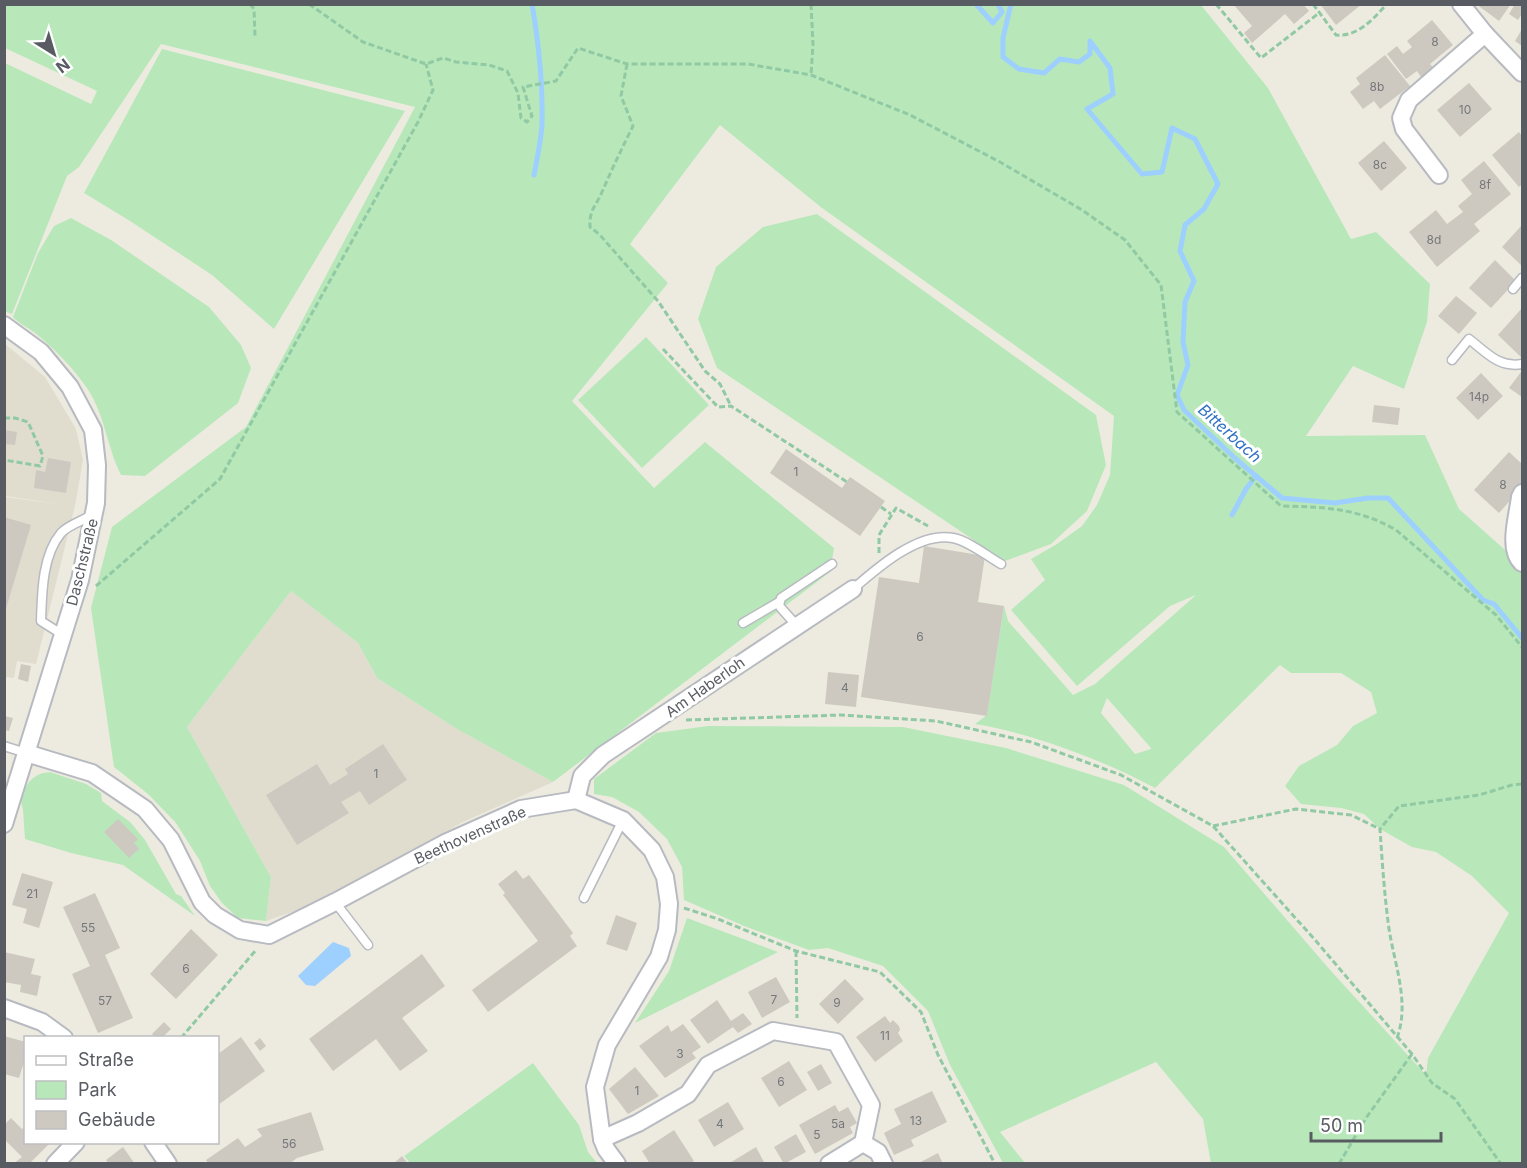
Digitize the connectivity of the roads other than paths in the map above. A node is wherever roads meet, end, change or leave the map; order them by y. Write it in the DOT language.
graph roads {
  1 [pos="1461,4"];
  2 [pos="1485,34"];
  3 [pos="1522,73"];
  4 [pos="1439,175"];
  5 [pos="1522,278"];
  6 [pos="1513,289"];
  7 [pos="4,325"];
  8 [pos="1452,360"];
  9 [pos="1522,364"];
  10 [pos="1522,494"];
  11 [pos="94,514"];
  12 [pos="1522,563"];
  13 [pos="832,564"];
  14 [pos="1001,564"];
  15 [pos="853,589"];
  16 [pos="779,602"];
  17 [pos="743,623"];
  18 [pos="797,626"];
  19 [pos="63,635"];
  20 [pos="4,746"];
  21 [pos="26,753"];
  22 [pos="576,800"];
  23 [pos="623,820"];
  24 [pos="4,824"];
  25 [pos="584,898"];
  26 [pos="335,902"];
  27 [pos="368,945"];
  28 [pos="4,1008"];
  29 [pos="61,1036"];
  30 [pos="602,1139"];
  31 [pos="862,1143"];
  32 [pos="75,1144"];
  33 [pos="154,1144"];
  34 [pos="55,1164"];
  35 [pos="168,1164"];
  36 [pos="617,1164"];
  37 [pos="829,1164"];
  38 [pos="884,1164"];
  1 -- 2 [label="street"];
  2 -- 3 [label="street"];
  2 -- 4 [label="street"];
  5 -- 6 [label="lane"];
  7 -- 11 [label="street, Daschstraße"];
  8 -- 9 [label="lane"];
  10 -- 12 [label="street"];
  11 -- 19 [label="street, Daschstraße"];
  11 -- 19 [label="lane"];
  13 -- 16 [label="lane"];
  14 -- 15 [label="lane"];
  15 -- 18 [label="street, Am Haberloh"];
  16 -- 17 [label="lane"];
  16 -- 18 [label="lane"];
  18 -- 22 [label="street, Am Haberloh"];
  19 -- 21 [label="street, Daschstraße"];
  20 -- 21 [label="lane"];
  21 -- 24 [label="street, Daschstraße"];
  21 -- 26 [label="street, Beethovenstraße"];
  22 -- 23 [label="street"];
  22 -- 26 [label="street, Beethovenstraße"];
  23 -- 25 [label="lane"];
  23 -- 30 [label="street"];
  26 -- 27 [label="lane"];
  28 -- 29 [label="street"];
  30 -- 31 [label="street"];
  30 -- 36 [label="street"];
  31 -- 37 [label="street"];
  31 -- 38 [label="street"];
  32 -- 34 [label="street"];
  33 -- 35 [label="street"];
}
